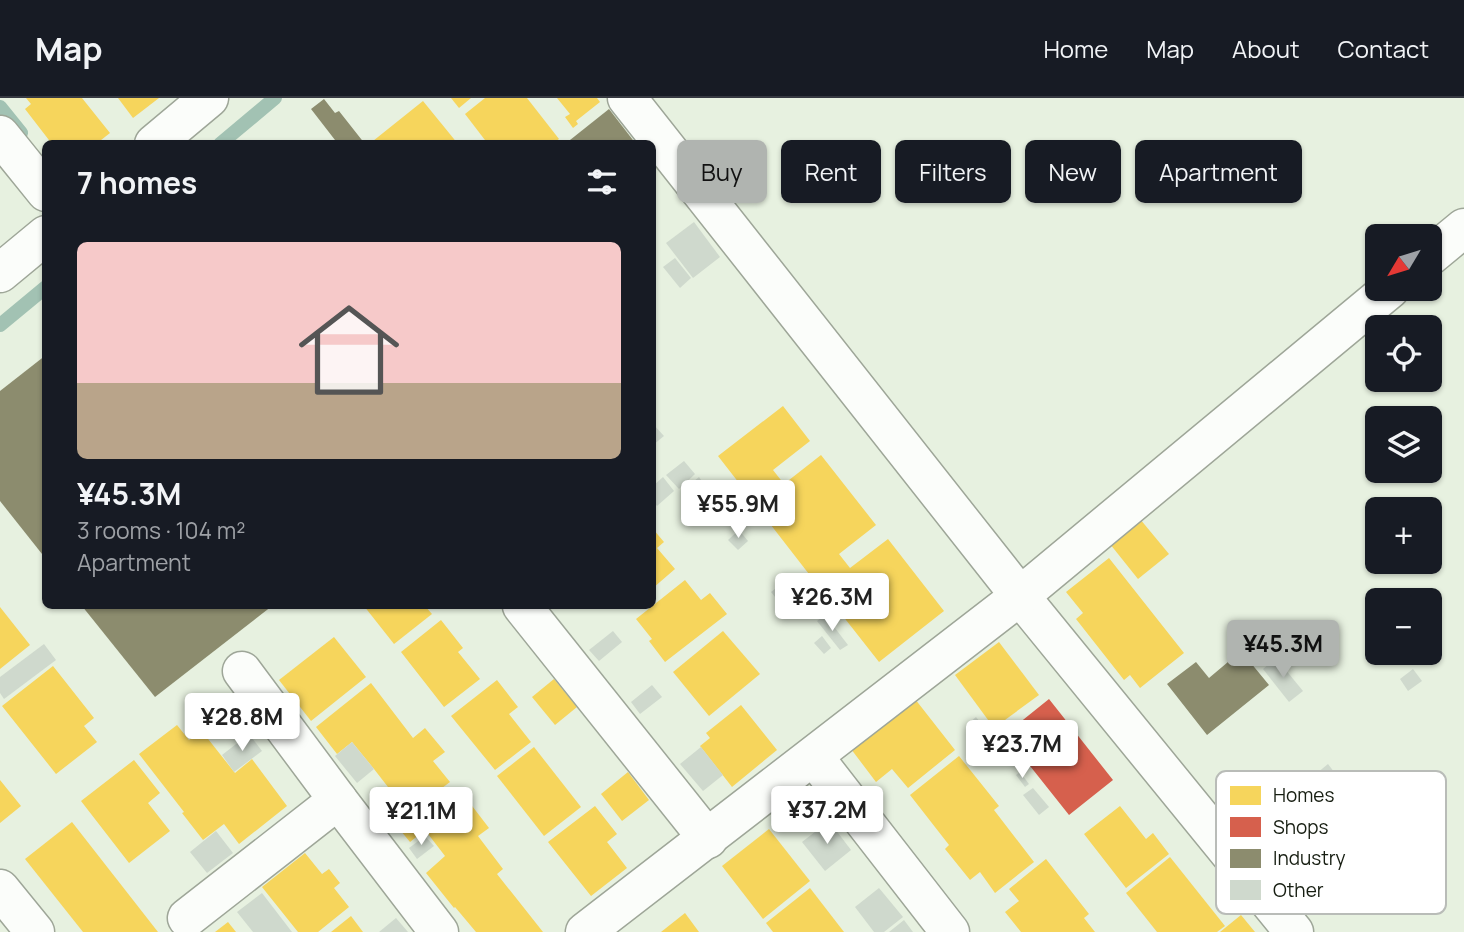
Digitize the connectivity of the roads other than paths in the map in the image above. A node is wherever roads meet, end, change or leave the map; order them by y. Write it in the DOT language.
graph roads {
  1 [pos="209,98"];
  2 [pos="627,98"];
  3 [pos="0,135"];
  4 [pos="160,140"];
  5 [pos="42,187"];
  6 [pos="1464,228"];
  7 [pos="42,238"];
  8 [pos="1442,246"];
  9 [pos="0,273"];
  10 [pos="1376,301"];
  11 [pos="1020,596"];
  12 [pos="524,609"];
  13 [pos="242,671"];
  14 [pos="814,757"];
  15 [pos="338,800"];
  16 [pos="1216,836"];
  17 [pos="708,839"];
  18 [pos="0,889"];
  19 [pos="1279,914"];
  20 [pos="187,918"];
  21 [pos="593,930"];
  22 [pos="35,932"];
  23 [pos="439,932"];
  24 [pos="950,932"];
  25 [pos="1294,932"];
  1 -- 4 [label="street"];
  2 -- 11 [label="street"];
  3 -- 5 [label="street"];
  6 -- 8 [label="street"];
  7 -- 9 [label="street"];
  10 -- 11 [label="street"];
  11 -- 14 [label="street"];
  11 -- 16 [label="street"];
  12 -- 17 [label="street"];
  13 -- 15 [label="street"];
  14 -- 17 [label="street"];
  14 -- 24 [label="street"];
  15 -- 20 [label="street"];
  15 -- 23 [label="street"];
  17 -- 21 [label="street"];
  18 -- 22 [label="street"];
  19 -- 25 [label="street"];
}
